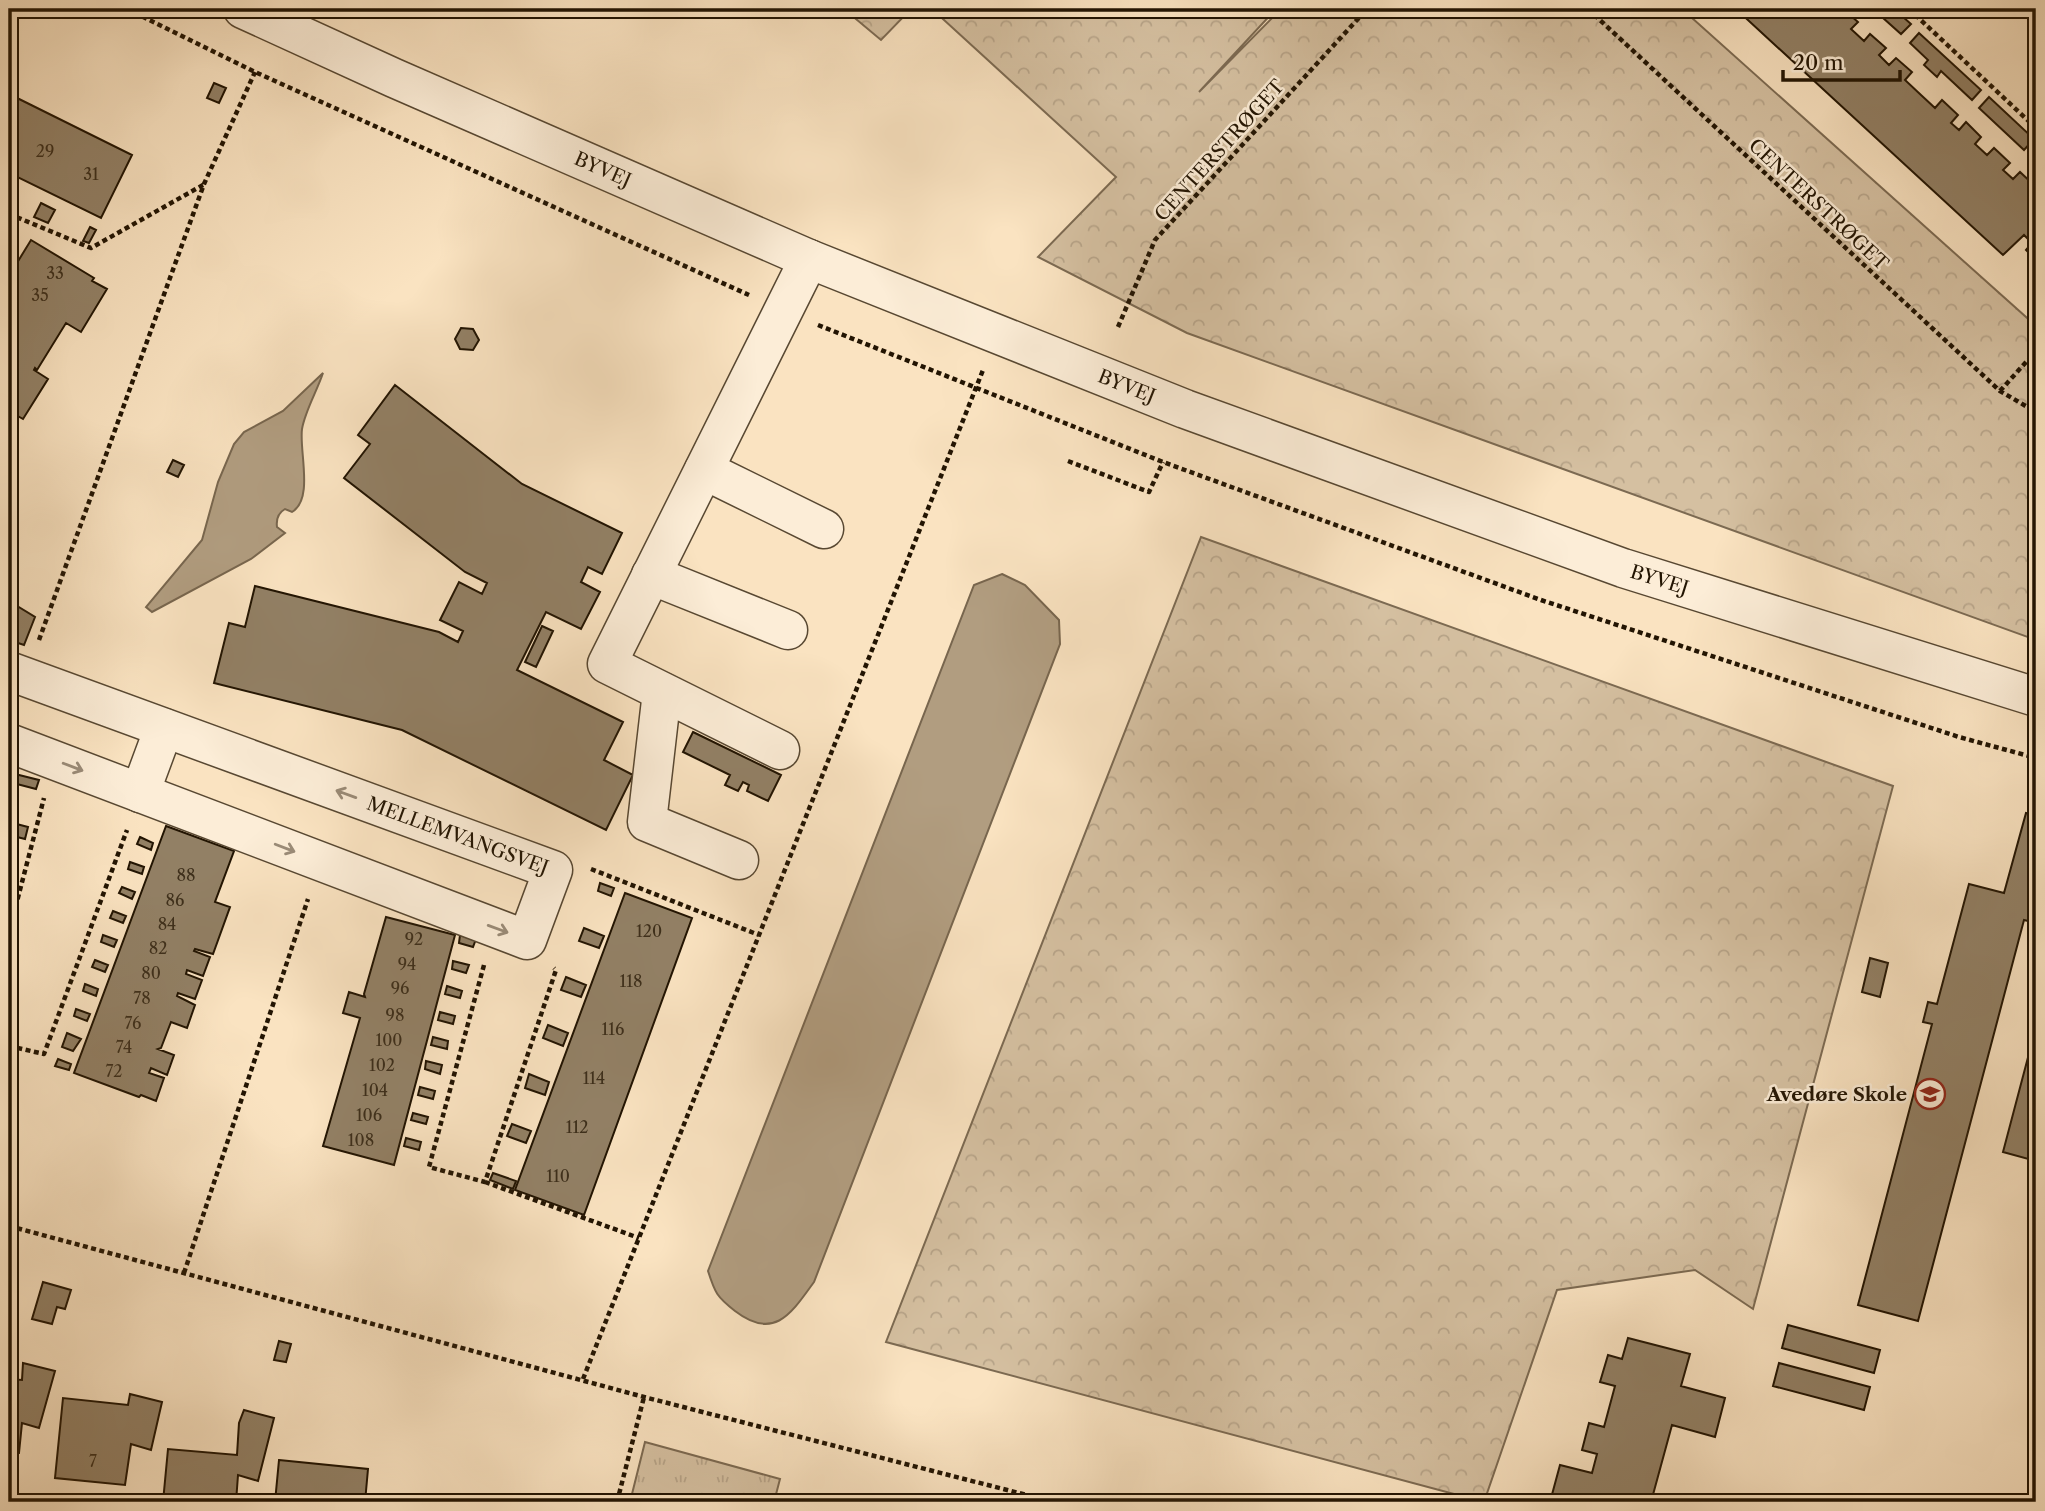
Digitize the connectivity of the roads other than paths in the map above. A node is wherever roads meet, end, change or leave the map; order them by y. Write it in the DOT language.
graph roads {
  1 [pos="243,9"];
  2 [pos="809,258"];
  3 [pos="704,470"];
  4 [pos="824,529"];
  5 [pos="651,575"];
  6 [pos="788,630"];
  7 [pos="17,674"];
  8 [pos="662,692"];
  9 [pos="2036,697"];
  10 [pos="163,728"];
  11 [pos="9,743"];
  12 [pos="780,750"];
  13 [pos="140,793"];
  14 [pos="739,860"];
  1 -- 2 [label="street, BYVEJ"];
  2 -- 3 [label="street"];
  2 -- 9 [label="street, BYVEJ"];
  3 -- 4 [label="street"];
  3 -- 5 [label="street"];
  5 -- 6 [label="street"];
  5 -- 8 [label="street"];
  7 -- 10 [label="street, MELLEMVANGSVEJ"];
  8 -- 12 [label="street"];
  8 -- 14 [label="street"];
  10 -- 13 [label="street"];
  13 -- 10 [label="street, MELLEMVANGSVEJ, one-way"];
  11 -- 13 [label="street, one-way"];
}
